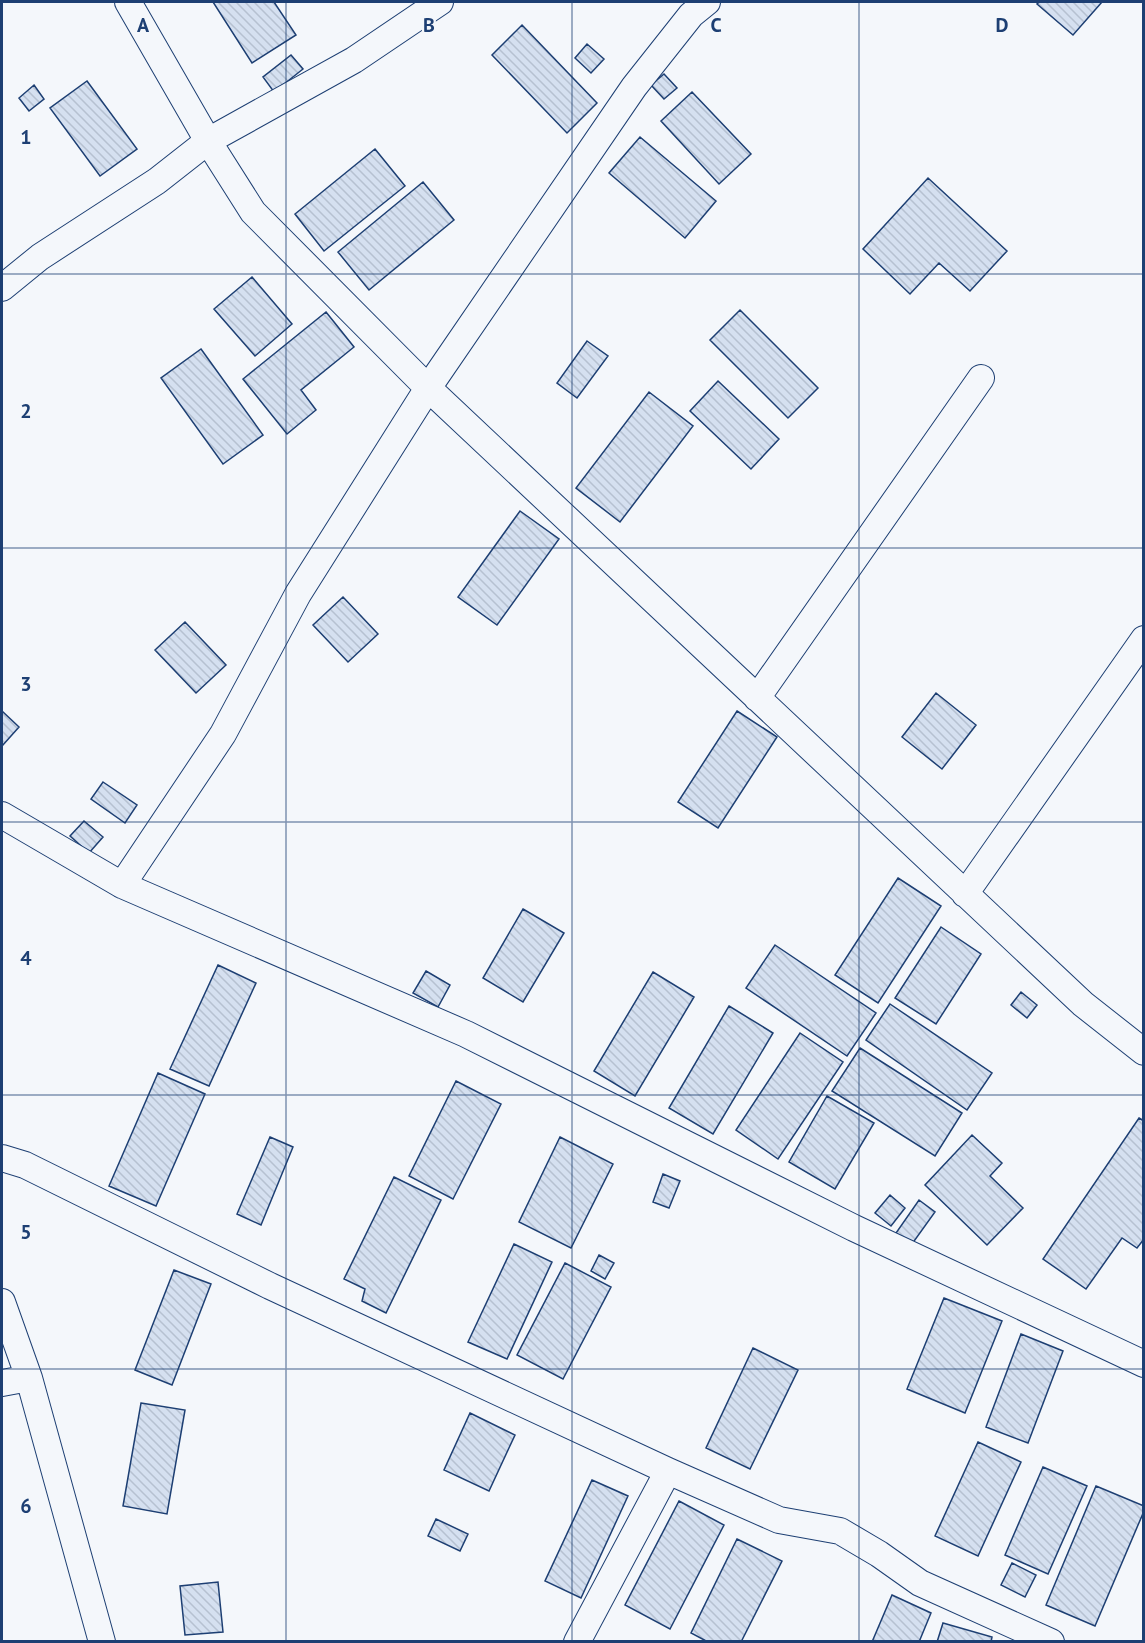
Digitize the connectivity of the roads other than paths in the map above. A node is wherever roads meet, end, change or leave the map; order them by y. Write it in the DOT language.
graph roads {
  1 [pos="128,2"];
  2 [pos="440,2"];
  3 [pos="707,2"];
  4 [pos="208,141"];
  5 [pos="2,288"];
  6 [pos="981,378"];
  7 [pos="428,388"];
  8 [pos="1143,639"];
  9 [pos="757,698"];
  10 [pos="2,815"];
  11 [pos="122,885"];
  12 [pos="965,894"];
  13 [pos="1143,1052"];
  14 [pos="2,1158"];
  15 [pos="2,1302"];
  16 [pos="1143,1364"];
  17 [pos="29,1378"];
  18 [pos="2,1383"];
  19 [pos="668,1471"];
  20 [pos="102,1641"];
  21 [pos="577,1641"];
  22 [pos="1051,1641"];
  1 -- 4 [label="street"];
  2 -- 4 [label="street"];
  3 -- 7 [label="street"];
  4 -- 5 [label="street"];
  4 -- 7 [label="street"];
  6 -- 9 [label="street"];
  7 -- 9 [label="street"];
  7 -- 11 [label="street"];
  8 -- 12 [label="street"];
  9 -- 12 [label="street"];
  10 -- 11 [label="street"];
  11 -- 16 [label="street"];
  12 -- 13 [label="street"];
  14 -- 19 [label="street"];
  15 -- 17 [label="street"];
  17 -- 18 [label="street"];
  17 -- 20 [label="street"];
  19 -- 21 [label="street"];
  19 -- 22 [label="street"];
}
